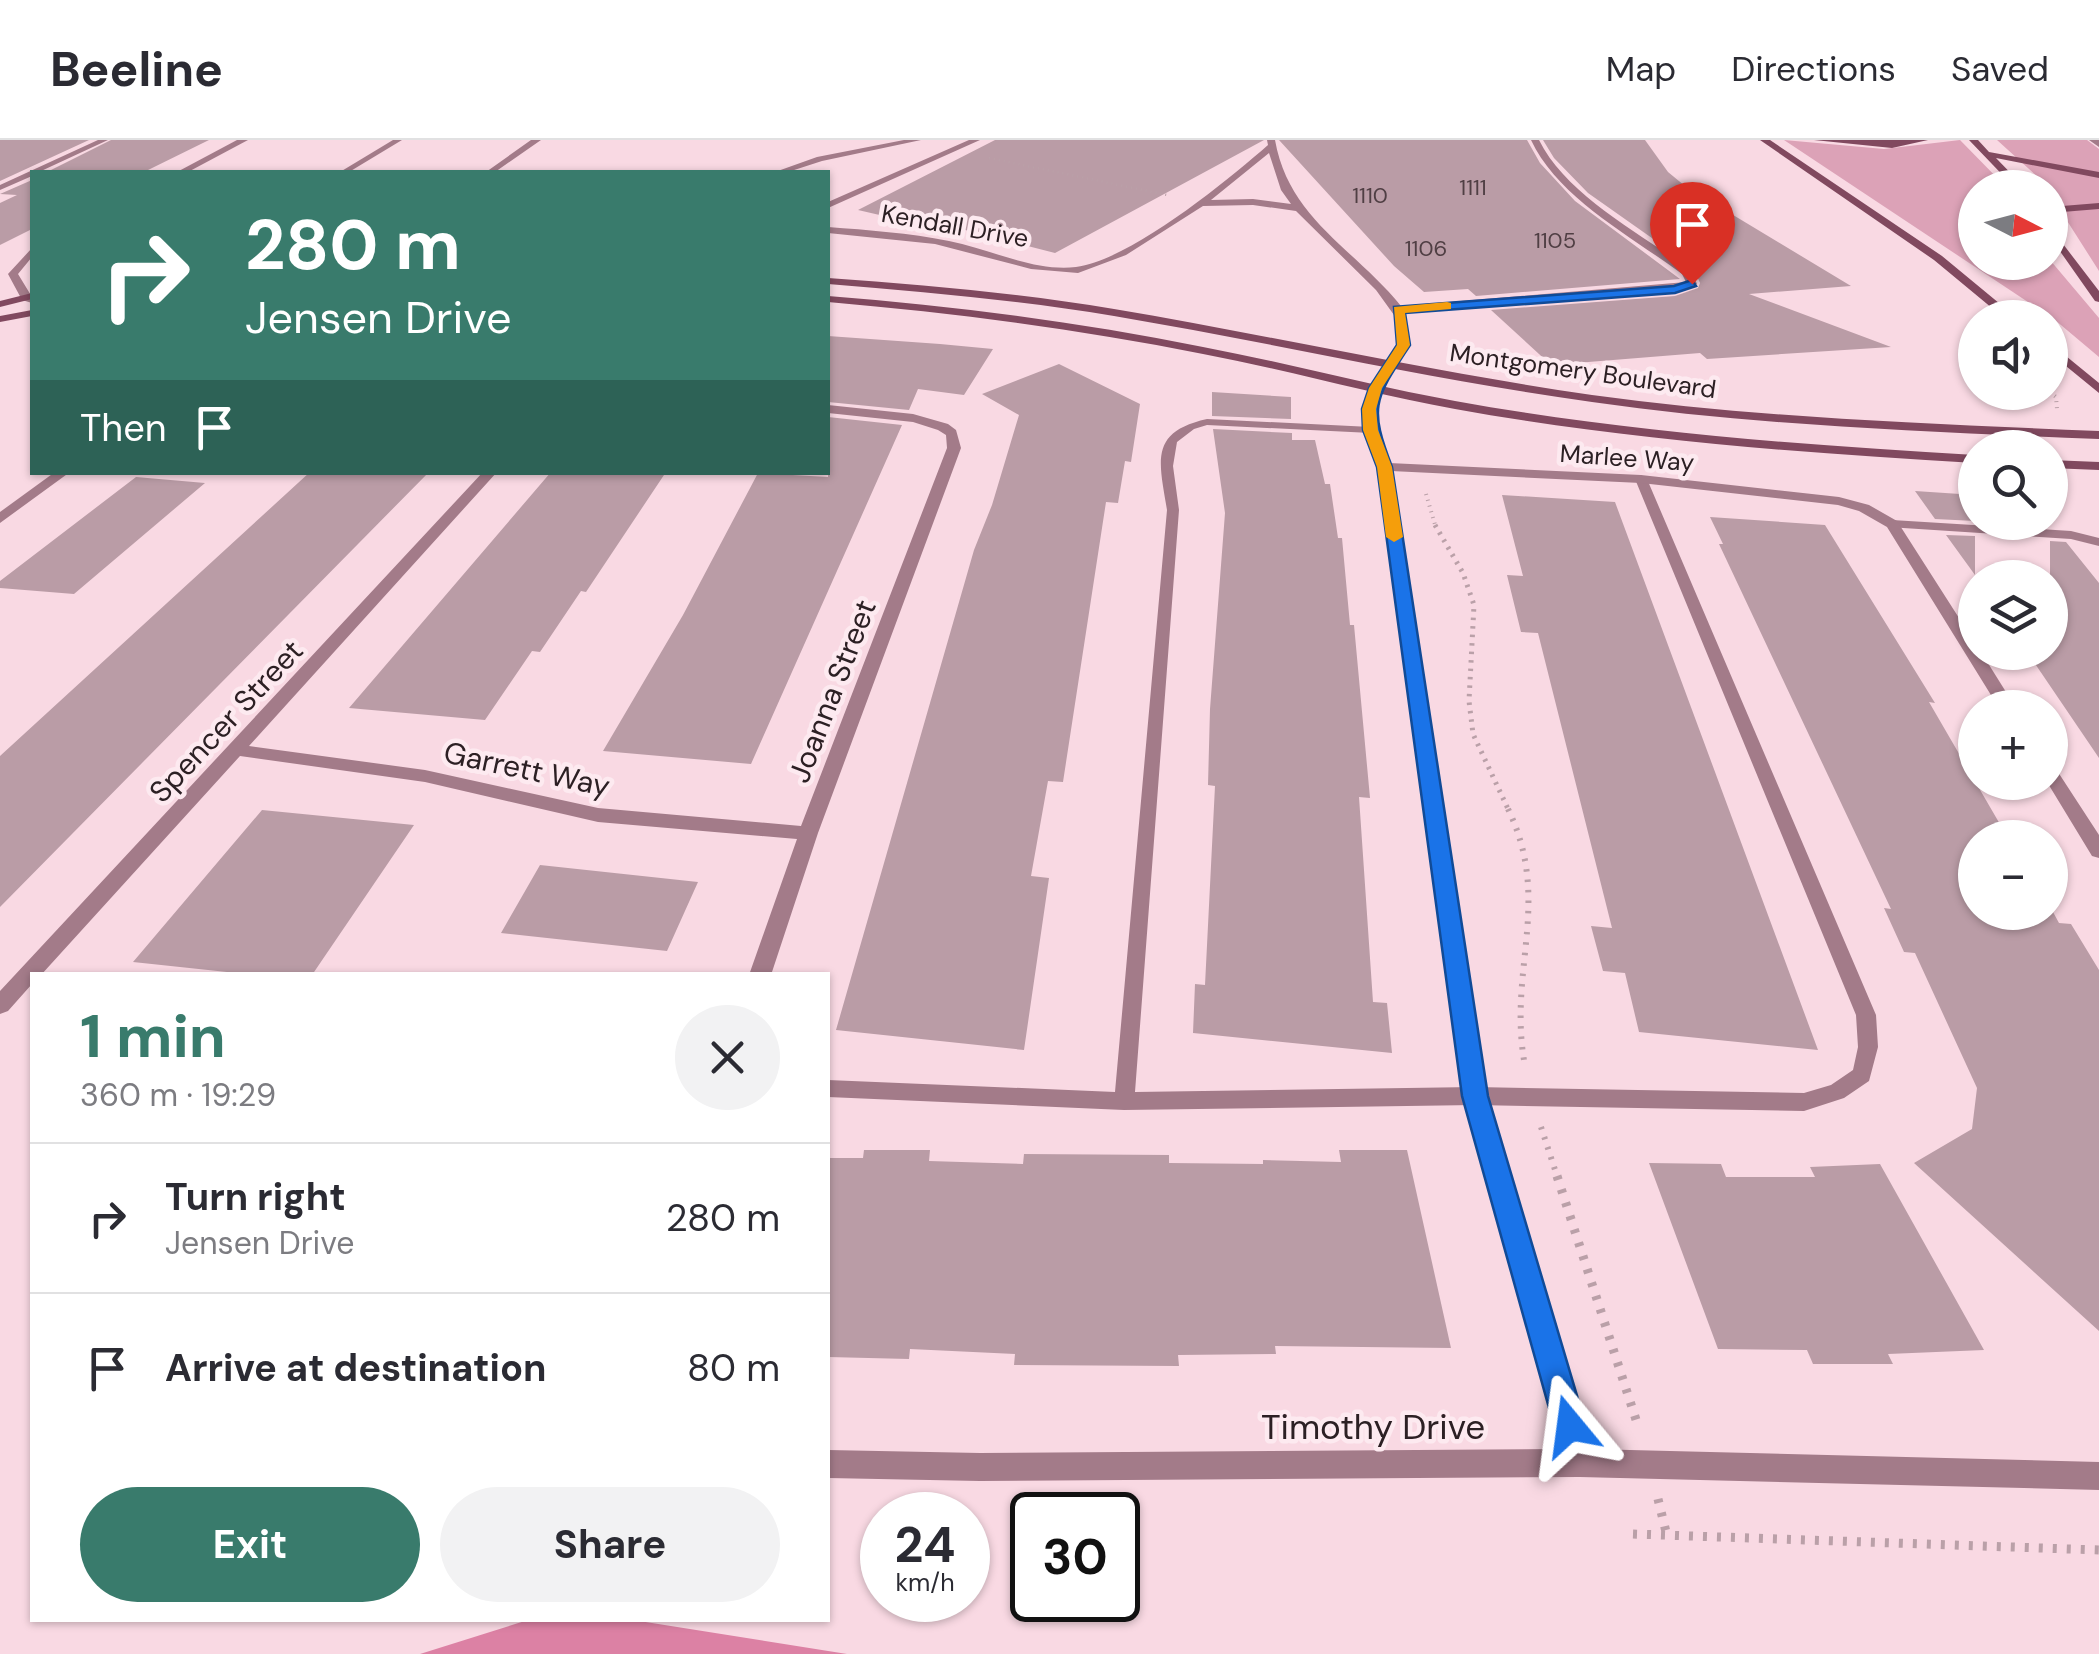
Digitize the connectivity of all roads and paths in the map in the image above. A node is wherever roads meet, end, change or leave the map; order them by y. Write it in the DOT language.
graph roads {
  1 [pos="104,140"];
  2 [pos="244,140"];
  3 [pos="398,140"];
  4 [pos="537,140"];
  5 [pos="917,140"];
  6 [pos="976,140"];
  7 [pos="1536,140"];
  8 [pos="1764,140"];
  9 [pos="1818,140"];
  10 [pos="1924,140"];
  11 [pos="1973,140"];
  12 [pos="1271,143"];
  13 [pos="874,147"];
  14 [pos="1990,154"];
  15 [pos="988,157"];
  16 [pos="918,167"];
  17 [pos="39,170"];
  18 [pos="186,170"];
  19 [pos="347,170"];
  20 [pos="493,170"];
  21 [pos="786,170"];
  22 [pos="2005,170"];
  23 [pos="30,174"];
  24 [pos="2099,175"];
  25 [pos="0,188"];
  26 [pos="1180,198"];
  27 [pos="1203,203"];
  28 [pos="830,204"];
  29 [pos="2099,206"];
  30 [pos="1298,208"];
  31 [pos="2068,209"];
  32 [pos="830,230"];
  33 [pos="30,253"];
  34 [pos="2068,255"];
  35 [pos="6,274"];
  36 [pos="830,280"];
  37 [pos="30,298"];
  38 [pos="830,299"];
  39 [pos="2099,299"];
  40 [pos="1990,300"];
  41 [pos="0,304"];
  42 [pos="1398,310"];
  43 [pos="30,313"];
  44 [pos="0,320"];
  45 [pos="2068,363"];
  46 [pos="1390,367"];
  47 [pos="1376,388"];
  48 [pos="2099,389"];
  49 [pos="830,409"];
  50 [pos="1370,430"];
  51 [pos="2099,435"];
  52 [pos="1958,459"];
  53 [pos="2068,465"];
  54 [pos="2099,466"];
  55 [pos="1384,467"];
  56 [pos="1417,468"];
  57 [pos="60,475"];
  58 [pos="488,475"];
  59 [pos="1641,479"];
  60 [pos="0,519"];
  61 [pos="1892,524"];
  62 [pos="2099,542"];
  63 [pos="1997,690"];
  64 [pos="237,750"];
  65 [pos="2067,800"];
  66 [pos="808,833"];
  67 [pos="2099,851"];
  68 [pos="31,972"];
  69 [pos="761,972"];
  70 [pos="30,973"];
  71 [pos="0,1005"];
  72 [pos="830,1089"];
  73 [pos="1475,1096"];
  74 [pos="1533,1097"];
  75 [pos="1124,1101"];
  76 [pos="1580,1463"];
  77 [pos="830,1464"];
  78 [pos="1649,1464"];
  79 [pos="2099,1476"];
  80 [pos="1633,1534"];
  81 [pos="1667,1536"];
  82 [pos="2099,1550"];
  1 -- 17 [label="lane"];
  2 -- 18 [label="street"];
  3 -- 19 [label="lane"];
  4 -- 20 [label="street"];
  5 -- 13 [label="street"];
  6 -- 16 [label="street"];
  7 -- 42 [label="street"];
  8 -- 40 [label="street"];
  9 -- 10 [label="street"];
  11 -- 14 [label="street"];
  12 -- 27 [label="street"];
  12 -- 30 [label="street"];
  13 -- 16 [label="street"];
  13 -- 21 [label="street"];
  14 -- 22 [label="street"];
  14 -- 24 [label="street"];
  15 -- 26 [label="path"];
  16 -- 28 [label="street"];
  23 -- 25 [label="lane"];
  27 -- 30 [label="street"];
  27 -- 32 [label="street, Kendall Drive"];
  29 -- 31 [label="street"];
  30 -- 42 [label="street"];
  33 -- 35 [label="street"];
  34 -- 39 [label="street"];
  35 -- 37 [label="street"];
  36 -- 46 [label="street, Montgomery Boulevard"];
  37 -- 41 [label="street"];
  38 -- 47 [label="street, Montgomery Boulevard"];
  42 -- 46 [label="street"];
  43 -- 44 [label="street"];
  45 -- 48 [label="street"];
  46 -- 47 [label="street"];
  46 -- 51 [label="street, Montgomery Boulevard"];
  47 -- 50 [label="street"];
  47 -- 52 [label="street, Montgomery Boulevard"];
  49 -- 66 [label="street, Joanna Street"];
  50 -- 55 [label="street"];
  50 -- 75 [label="lane"];
  53 -- 54 [label="street"];
  55 -- 56 [label="street, Marlee Way"];
  55 -- 73 [label="street"];
  56 -- 59 [label="street, Marlee Way"];
  56 -- 74 [label="path"];
  57 -- 60 [label="street"];
  58 -- 64 [label="street, Spencer Street"];
  59 -- 61 [label="street, Marlee Way"];
  59 -- 74 [label="lane"];
  61 -- 62 [label="lane"];
  61 -- 63 [label="street"];
  64 -- 66 [label="street, Garrett Way"];
  64 -- 68 [label="street, Spencer Street"];
  65 -- 67 [label="street"];
  66 -- 69 [label="street, Joanna Street"];
  70 -- 71 [label="street, Spencer Street"];
  72 -- 75 [label="lane"];
  73 -- 74 [label="lane"];
  73 -- 75 [label="lane"];
  73 -- 76 [label="street"];
  74 -- 78 [label="path"];
  76 -- 77 [label="street, Timothy Drive"];
  76 -- 78 [label="street, Timothy Drive"];
  78 -- 79 [label="street, Timothy Drive"];
  78 -- 81 [label="path"];
  80 -- 81 [label="path"];
  81 -- 82 [label="path"];
}
